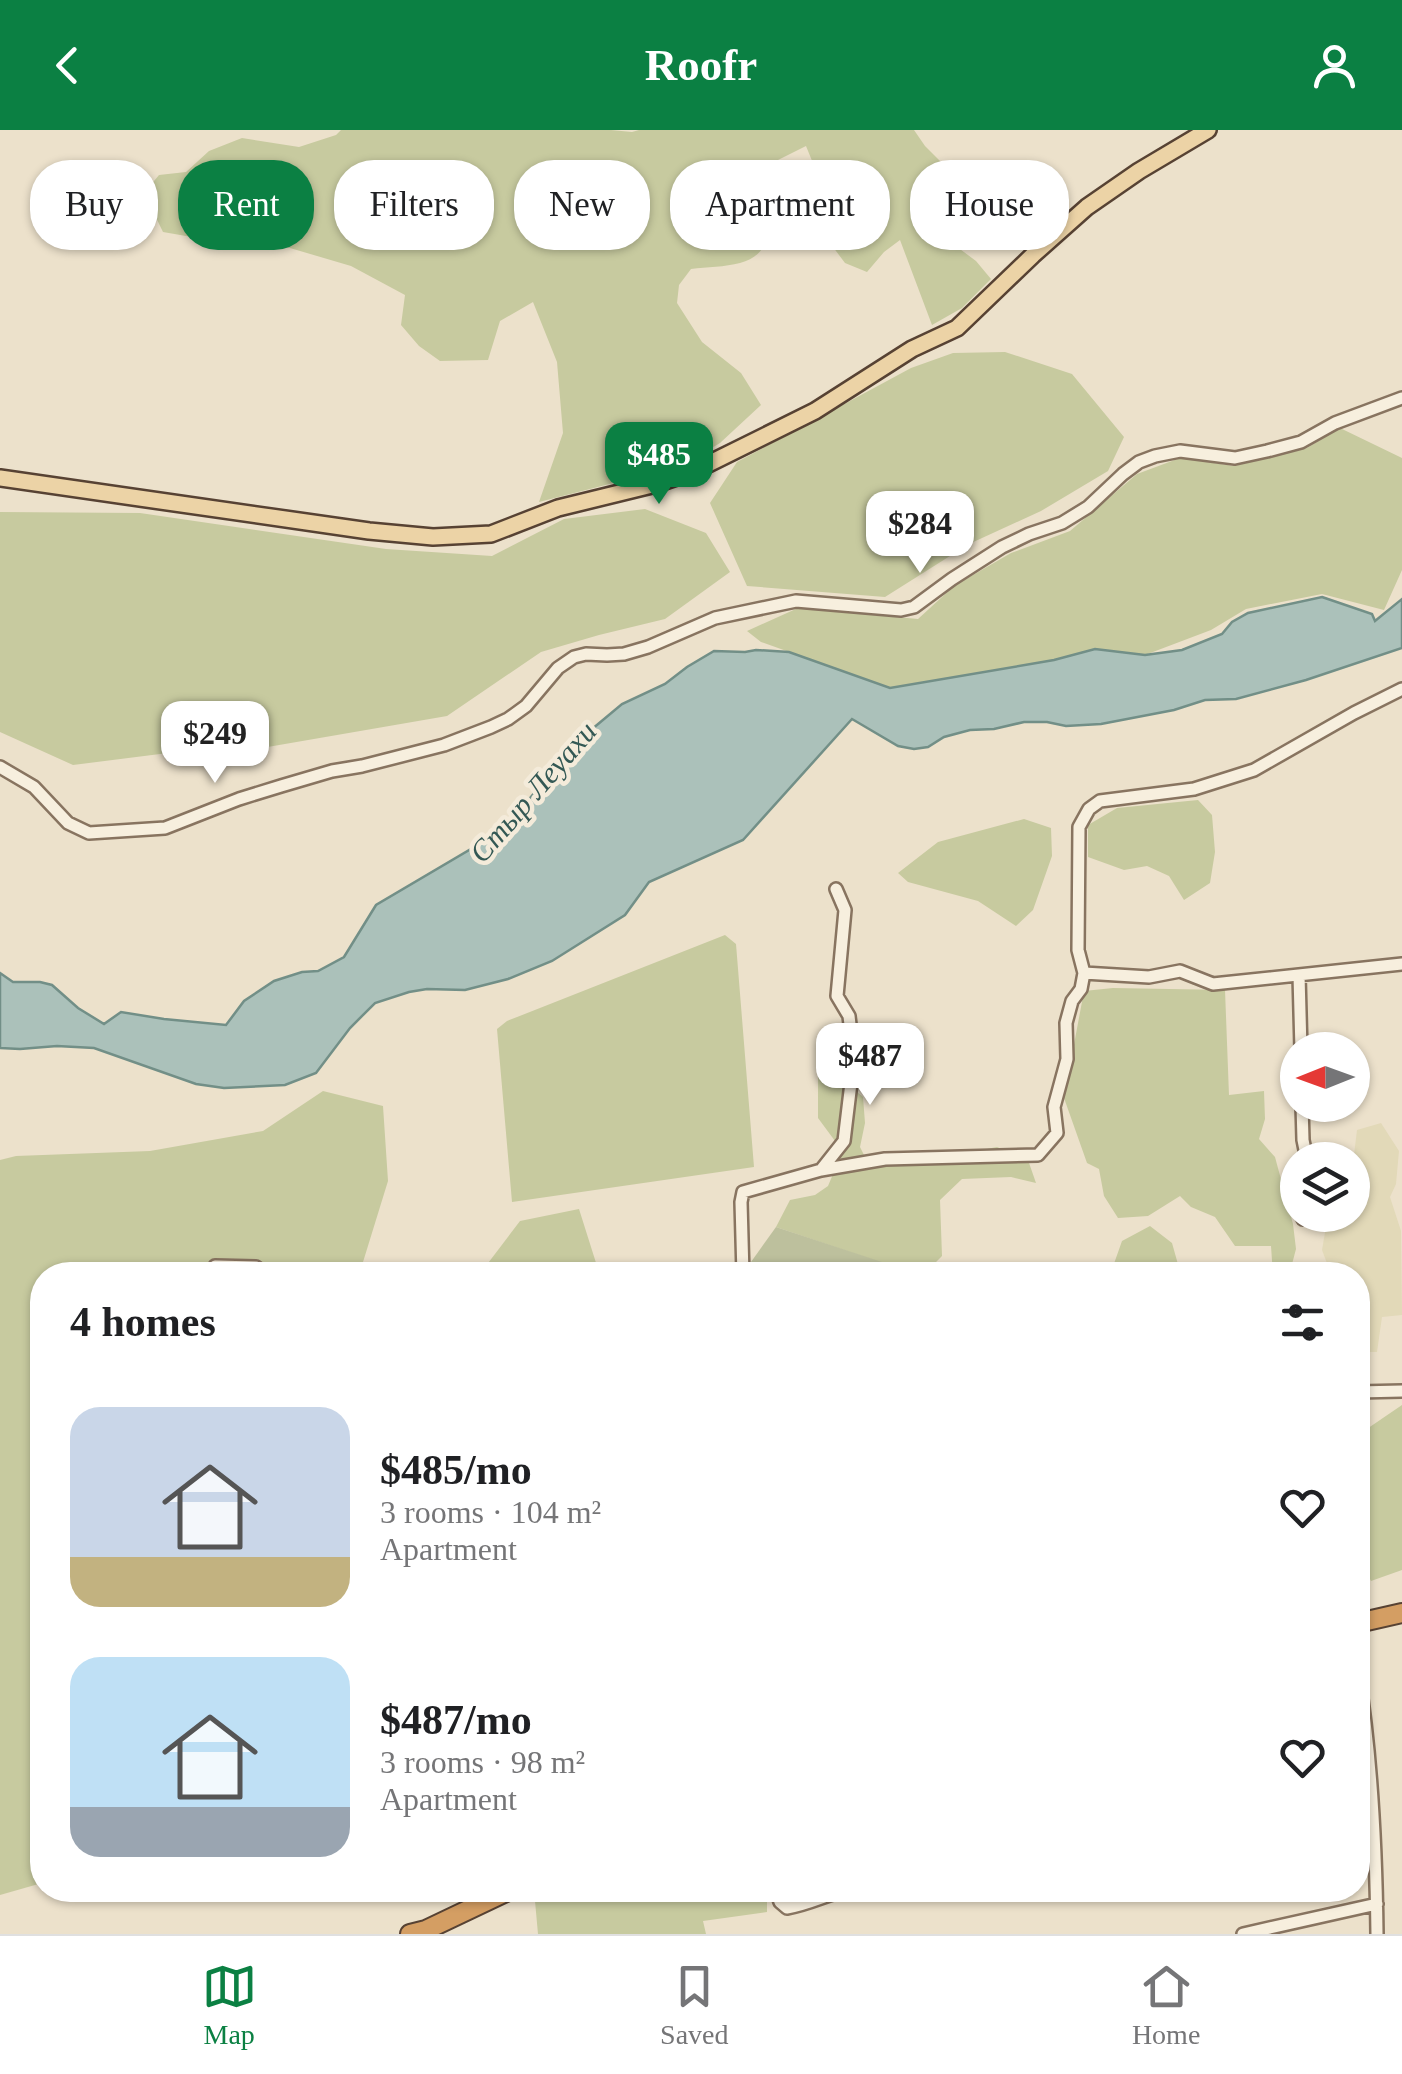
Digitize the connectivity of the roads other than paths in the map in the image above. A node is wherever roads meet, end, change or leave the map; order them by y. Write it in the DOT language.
graph roads {
  1 [pos="1208,130"];
  2 [pos="1402,398"];
  3 [pos="0,478"];
  4 [pos="1402,689"];
  5 [pos="0,767"];
  6 [pos="836,889"];
  7 [pos="1402,964"];
  8 [pos="1084,974"];
  9 [pos="1299,976"];
  10 [pos="1301,1032"];
  11 [pos="821,1170"];
  12 [pos="743,1262"];
  13 [pos="1402,1391"];
  14 [pos="1370,1392"];
  15 [pos="1402,1612"];
  16 [pos="1370,1620"];
  17 [pos="1370,1867"];
  18 [pos="485,1902"];
  19 [pos="780,1902"];
  20 [pos="810,1902"];
  21 [pos="1377,1904"];
  22 [pos="410,1934"];
  23 [pos="1243,1934"];
  24 [pos="1377,1934"];
  1 -- 3 [label="main road"];
  2 -- 5 [label="street"];
  4 -- 8 [label="street"];
  6 -- 11 [label="street"];
  7 -- 9 [label="street"];
  8 -- 9 [label="street"];
  8 -- 11 [label="street"];
  9 -- 10 [label="street"];
  11 -- 12 [label="street"];
  13 -- 14 [label="street"];
  15 -- 16 [label="highway"];
  17 -- 21 [label="street"];
  18 -- 22 [label="highway"];
  19 -- 20 [label="street"];
  21 -- 23 [label="street"];
  21 -- 24 [label="street"];
}
